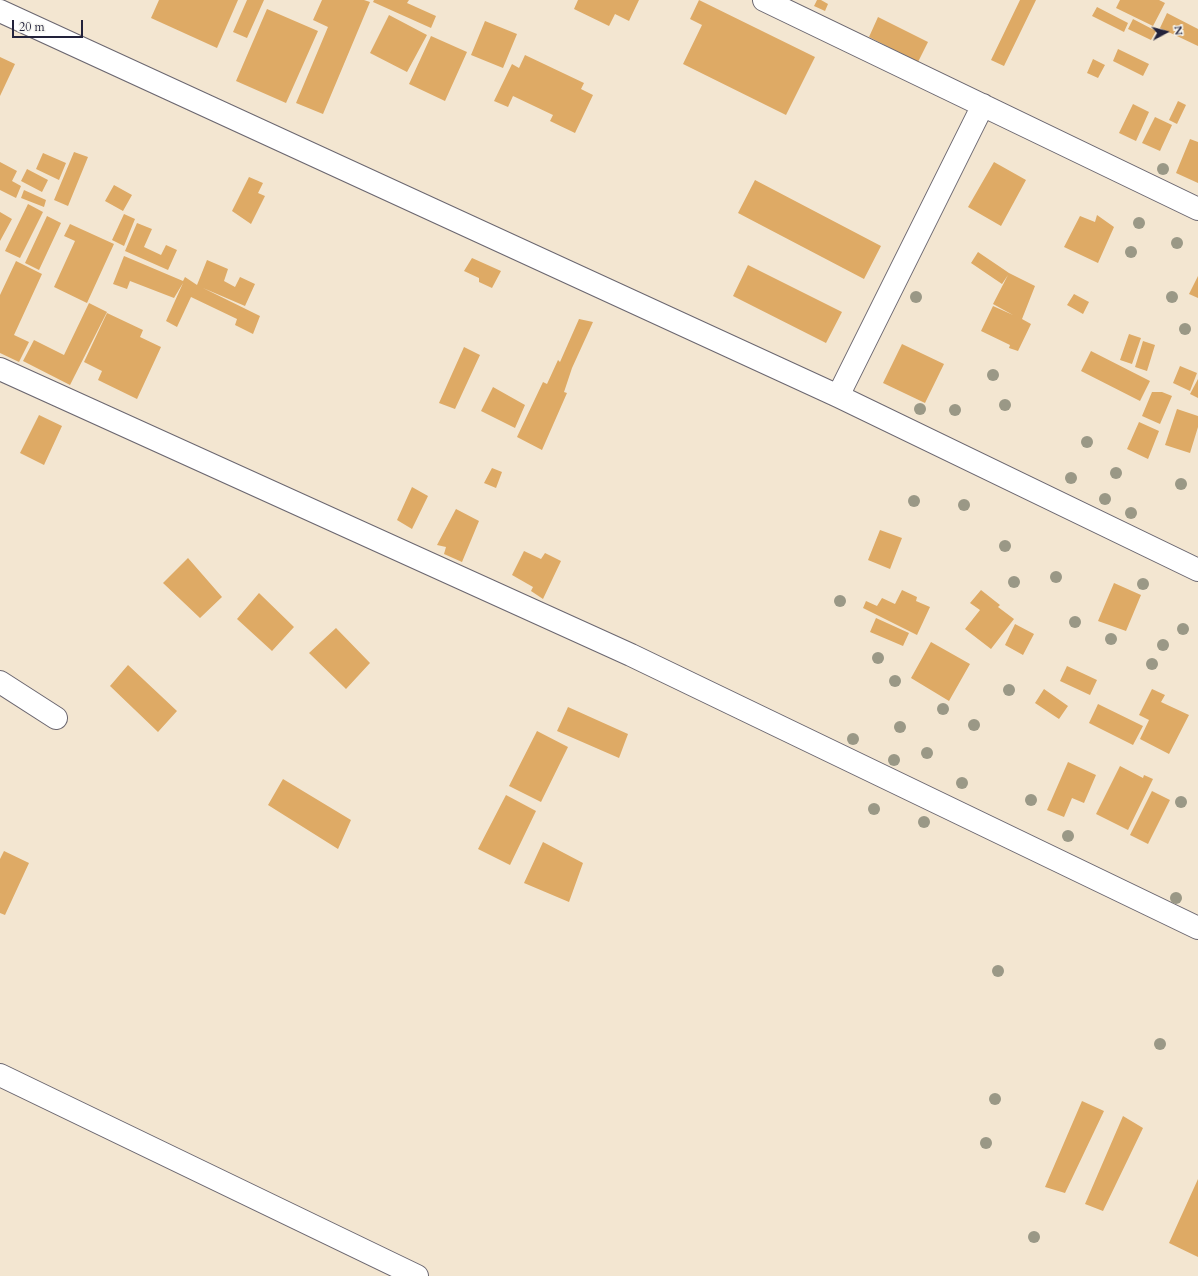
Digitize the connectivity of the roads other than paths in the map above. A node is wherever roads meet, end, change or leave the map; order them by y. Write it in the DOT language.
graph roads {
  1 [pos="764,0"];
  2 [pos="0,10"];
  3 [pos="983,105"];
  4 [pos="1198,209"];
  5 [pos="0,369"];
  6 [pos="838,396"];
  7 [pos="1198,570"];
  8 [pos="0,682"];
  9 [pos="56,718"];
  10 [pos="1198,928"];
  11 [pos="0,1075"];
  12 [pos="417,1276"];
  1 -- 3 [label="street"];
  2 -- 6 [label="street"];
  3 -- 4 [label="street"];
  3 -- 6 [label="street"];
  5 -- 10 [label="street"];
  6 -- 7 [label="street"];
  8 -- 9 [label="street"];
  11 -- 12 [label="street"];
}
